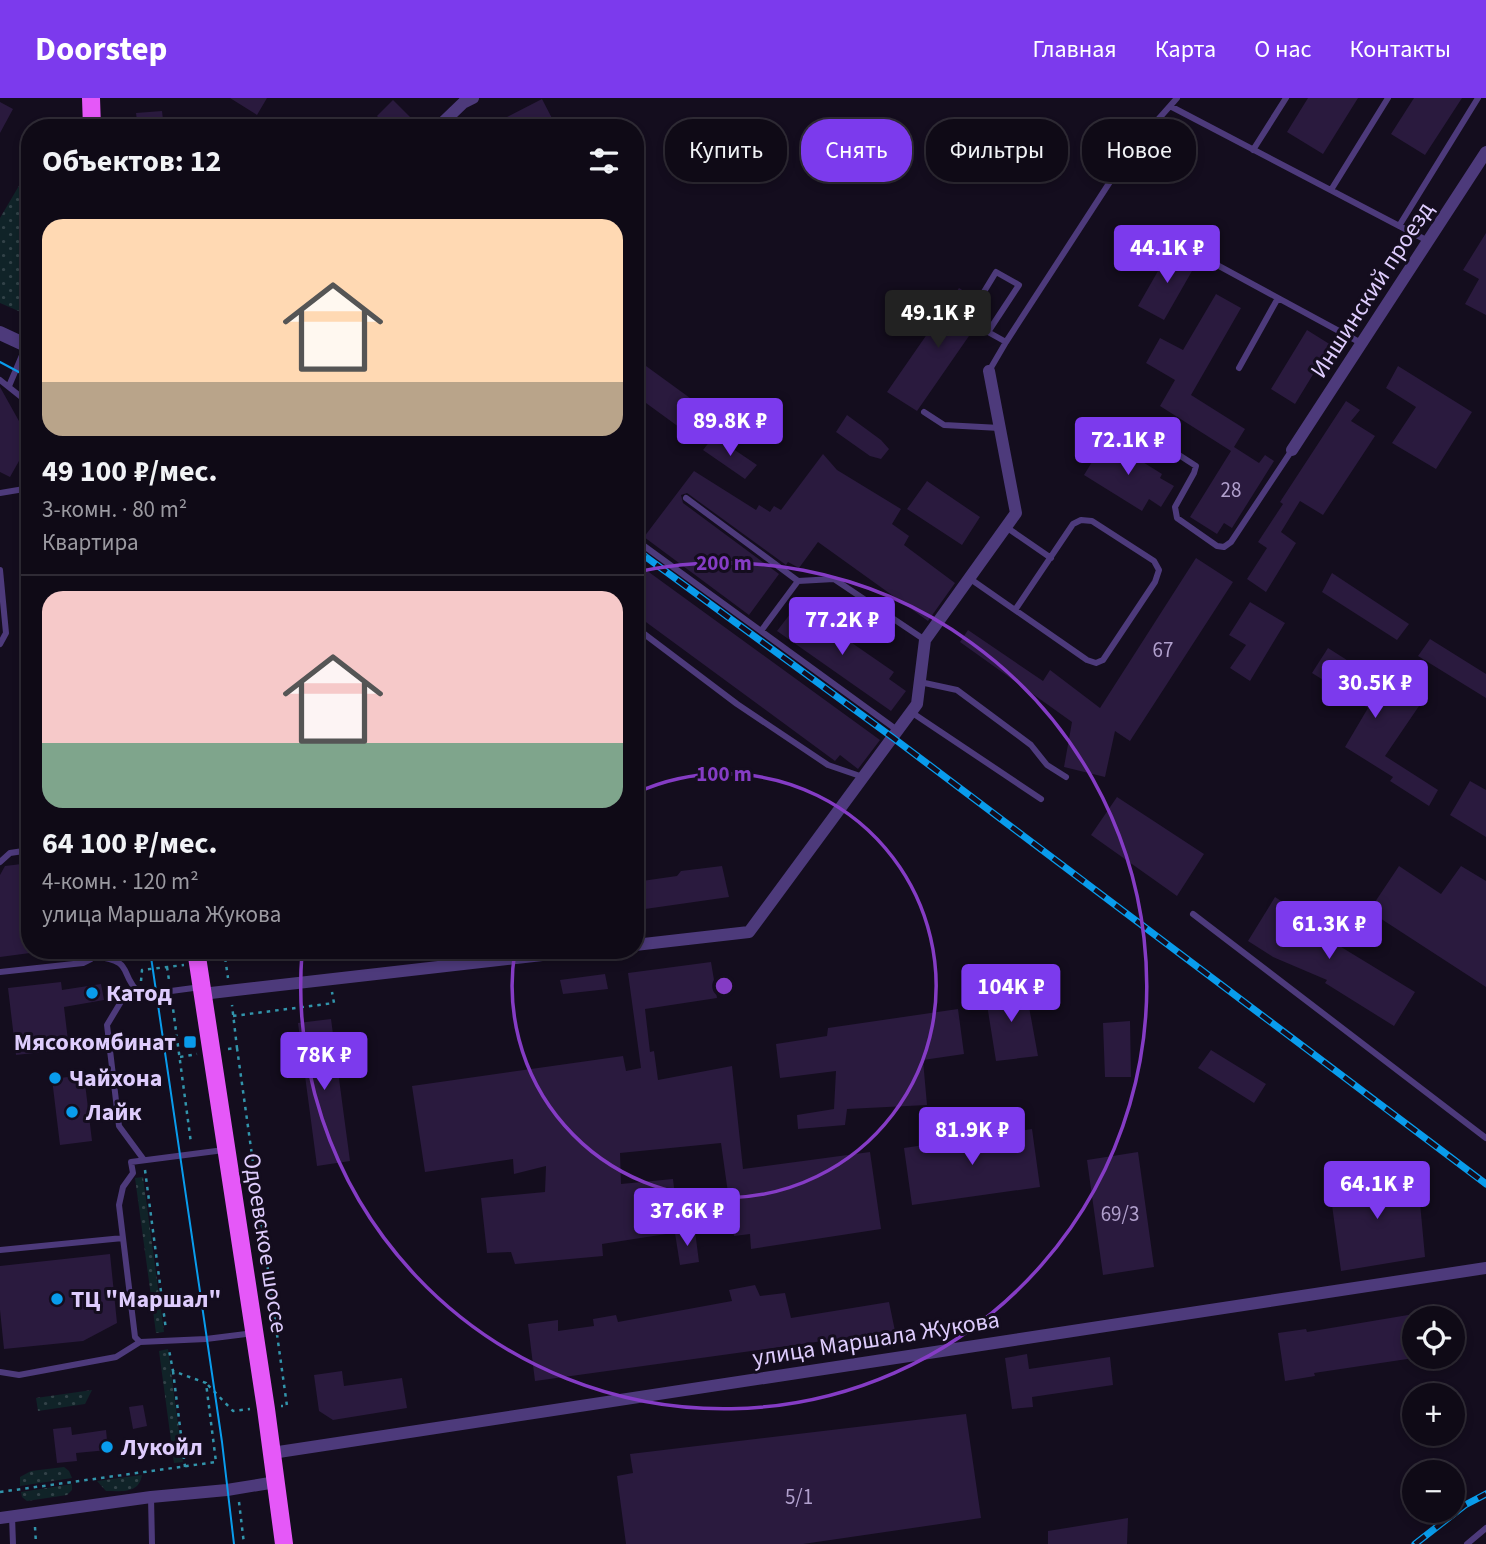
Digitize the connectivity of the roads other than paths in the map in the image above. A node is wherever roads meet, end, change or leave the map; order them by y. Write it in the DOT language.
graph roads {
  1 [pos="91,98"];
  2 [pos="473,98"];
  3 [pos="1177,98"];
  4 [pos="1286,98"];
  5 [pos="1388,98"];
  6 [pos="1478,98"];
  7 [pos="1170,106"];
  8 [pos="92,119"];
  9 [pos="446,119"];
  10 [pos="1253,150"];
  11 [pos="1486,152"];
  12 [pos="1331,190"];
  13 [pos="1399,226"];
  14 [pos="1428,242"];
  15 [pos="1184,247"];
  16 [pos="982,295"];
  17 [pos="1278,298"];
  18 [pos="0,333"];
  19 [pos="1006,342"];
  20 [pos="21,344"];
  21 [pos="1362,344"];
  22 [pos="21,361"];
  23 [pos="1239,368"];
  24 [pos="989,371"];
  25 [pos="0,380"];
  26 [pos="9,386"];
  27 [pos="21,396"];
  28 [pos="924,412"];
  29 [pos="1128,422"];
  30 [pos="1000,428"];
  31 [pos="1292,450"];
  32 [pos="21,490"];
  33 [pos="0,493"];
  34 [pos="686,498"];
  35 [pos="1006,527"];
  36 [pos="644,546"];
  37 [pos="1051,558"];
  38 [pos="0,570"];
  39 [pos="969,578"];
  40 [pos="798,581"];
  41 [pos="1015,610"];
  42 [pos="761,631"];
  43 [pos="644,634"];
  44 [pos="925,640"];
  45 [pos="0,644"];
  46 [pos="920,682"];
  47 [pos="911,712"];
  48 [pos="897,730"];
  49 [pos="863,777"];
  50 [pos="1066,777"];
  51 [pos="1041,799"];
  52 [pos="21,851"];
  53 [pos="0,862"];
  54 [pos="1193,914"];
  55 [pos="644,944"];
  56 [pos="87,959"];
  57 [pos="112,959"];
  58 [pos="197,959"];
  59 [pos="510,959"];
  60 [pos="0,972"];
  61 [pos="202,991"];
  62 [pos="141,995"];
  63 [pos="1486,1138"];
  64 [pos="226,1150"];
  65 [pos="144,1160"];
  66 [pos="123,1238"];
  67 [pos="0,1250"];
  68 [pos="1486,1268"];
  69 [pos="254,1333"];
  70 [pos="140,1342"];
  71 [pos="0,1372"];
  72 [pos="272,1453"];
  73 [pos="276,1482"];
  74 [pos="151,1497"];
  75 [pos="6,1517"];
  76 [pos="1486,1528"];
  77 [pos="13,1544"];
  78 [pos="152,1544"];
  79 [pos="284,1544"];
  80 [pos="1467,1544"];
  1 -- 8 [label="main road"];
  2 -- 9 [label="street"];
  3 -- 7 [label="lane"];
  4 -- 10 [label="lane"];
  5 -- 12 [label="lane"];
  6 -- 13 [label="lane"];
  7 -- 10 [label="lane"];
  7 -- 19 [label="lane"];
  10 -- 12 [label="lane"];
  11 -- 14 [label="street, Иншинский проезд"];
  12 -- 13 [label="lane"];
  13 -- 14 [label="lane"];
  14 -- 21 [label="street, Иншинский проезд"];
  15 -- 17 [label="lane"];
  16 -- 19 [label="lane"];
  17 -- 21 [label="lane"];
  17 -- 23 [label="lane"];
  18 -- 20 [label="street"];
  19 -- 24 [label="lane"];
  21 -- 31 [label="street, Иншинский проезд"];
  22 -- 26 [label="lane"];
  24 -- 30 [label="street"];
  25 -- 26 [label="lane"];
  26 -- 27 [label="lane"];
  28 -- 30 [label="lane"];
  29 -- 31 [label="lane"];
  30 -- 35 [label="street"];
  32 -- 33 [label="lane"];
  34 -- 40 [label="lane"];
  35 -- 37 [label="lane"];
  35 -- 39 [label="street"];
  36 -- 42 [label="lane"];
  37 -- 41 [label="lane"];
  37 -- 41 [label="lane"];
  38 -- 45 [label="lane"];
  39 -- 41 [label="lane"];
  39 -- 44 [label="street"];
  40 -- 42 [label="lane"];
  40 -- 44 [label="lane"];
  42 -- 48 [label="lane"];
  43 -- 49 [label="lane"];
  44 -- 46 [label="street"];
  46 -- 47 [label="street"];
  46 -- 50 [label="lane"];
  47 -- 48 [label="street"];
  47 -- 51 [label="lane"];
  48 -- 49 [label="street"];
  49 -- 55 [label="street"];
  52 -- 53 [label="lane"];
  54 -- 63 [label="lane"];
  56 -- 60 [label="lane"];
  57 -- 62 [label="lane"];
  58 -- 61 [label="main road, Одоевское шоссе"];
  59 -- 61 [label="street"];
  61 -- 62 [label="lane"];
  61 -- 64 [label="main road, Одоевское шоссе"];
  62 -- 65 [label="lane"];
  64 -- 65 [label="lane"];
  64 -- 69 [label="main road, Одоевское шоссе"];
  65 -- 66 [label="lane"];
  66 -- 67 [label="lane"];
  66 -- 70 [label="lane"];
  68 -- 72 [label="street, улица Маршала Жукова"];
  69 -- 70 [label="lane"];
  69 -- 72 [label="main road, Одоевское шоссе"];
  70 -- 71 [label="lane"];
  72 -- 73 [label="main road, Одоевское шоссе"];
  73 -- 74 [label="street"];
  73 -- 79 [label="main road, Одоевское шоссе"];
  74 -- 75 [label="street"];
  74 -- 78 [label="lane"];
  75 -- 77 [label="lane"];
  76 -- 80 [label="lane"];
}
